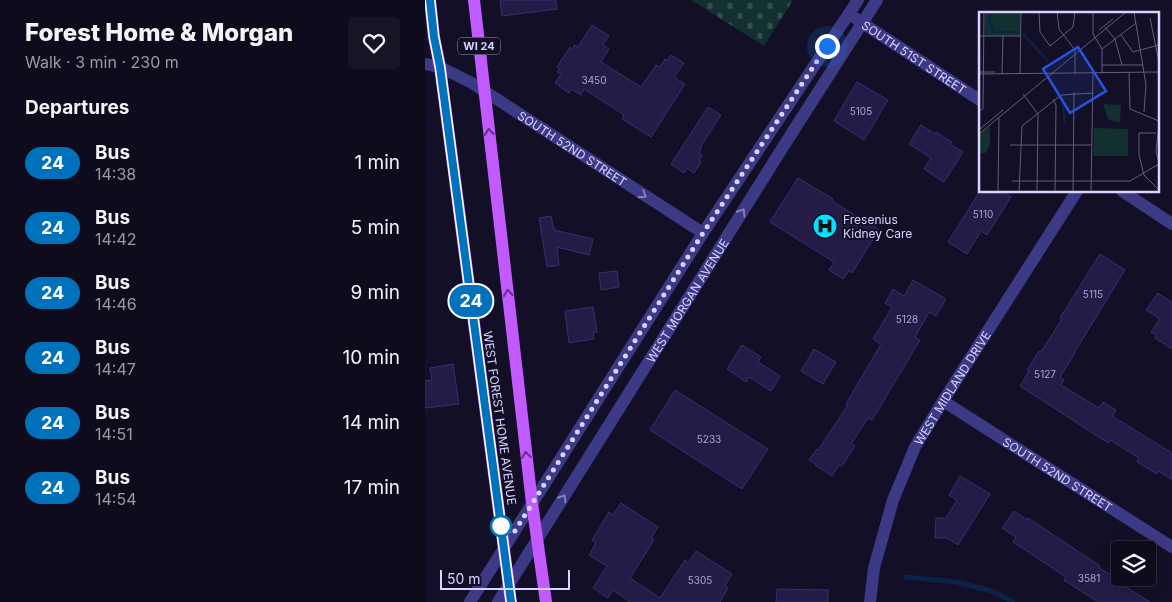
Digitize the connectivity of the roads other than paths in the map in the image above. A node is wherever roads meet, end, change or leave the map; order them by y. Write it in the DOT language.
graph roads {
  1 [pos="430,0"];
  2 [pos="474,0"];
  3 [pos="858,0"];
  4 [pos="877,0"];
  5 [pos="849,14"];
  6 [pos="863,22"];
  7 [pos="425,64"];
  8 [pos="440,67"];
  9 [pos="485,92"];
  10 [pos="979,100"];
  11 [pos="1076,192"];
  12 [pos="1123,192"];
  13 [pos="1172,224"];
  14 [pos="703,233"];
  15 [pos="726,239"];
  16 [pos="943,401"];
  17 [pos="532,503"];
  18 [pos="537,539"];
  19 [pos="1172,547"];
  20 [pos="504,549"];
  21 [pos="509,586"];
  22 [pos="470,602"];
  23 [pos="498,602"];
  24 [pos="511,602"];
  25 [pos="546,602"];
  26 [pos="870,602"];
  1 -- 8 [label="main road, WEST FOREST HOME AVENUE"];
  2 -- 9 [label="main road, WEST FOREST HOME AVENUE / WI 24"];
  3 -- 5 [label="street, WEST MORGAN AVENUE"];
  4 -- 6 [label="street, WEST MORGAN AVENUE"];
  5 -- 6 [label="street, SOUTH 51ST STREET"];
  5 -- 14 [label="street, WEST MORGAN AVENUE"];
  6 -- 10 [label="street, SOUTH 51ST STREET"];
  15 -- 6 [label="street, WEST MORGAN AVENUE, one-way"];
  7 -- 8 [label="street, SOUTH 52ND STREET"];
  8 -- 9 [label="street, SOUTH 52ND STREET"];
  8 -- 20 [label="main road, WEST FOREST HOME AVENUE"];
  9 -- 14 [label="street, SOUTH 52ND STREET, one-way"];
  17 -- 9 [label="main road, WEST FOREST HOME AVENUE / WI 24, one-way"];
  11 -- 16 [label="street, WEST MIDLAND DRIVE"];
  12 -- 13 [label="street"];
  14 -- 15 [label="street, SOUTH 52ND STREET"];
  14 -- 17 [label="street, WEST MORGAN AVENUE"];
  18 -- 15 [label="street, WEST MORGAN AVENUE, one-way"];
  16 -- 19 [label="street, SOUTH 52ND STREET"];
  16 -- 26 [label="street, WEST MIDLAND DRIVE"];
  17 -- 18 [label="main road, WEST FOREST HOME AVENUE / WI 24"];
  17 -- 20 [label="street, WEST MORGAN AVENUE"];
  18 -- 21 [label="street, WEST MORGAN AVENUE"];
  18 -- 25 [label="main road, WEST FOREST HOME AVENUE / WI 24"];
  20 -- 21 [label="main road, WEST FOREST HOME AVENUE"];
  20 -- 22 [label="street, WEST MORGAN AVENUE"];
  21 -- 23 [label="street, WEST MORGAN AVENUE"];
  21 -- 24 [label="main road, WEST FOREST HOME AVENUE"];
}
